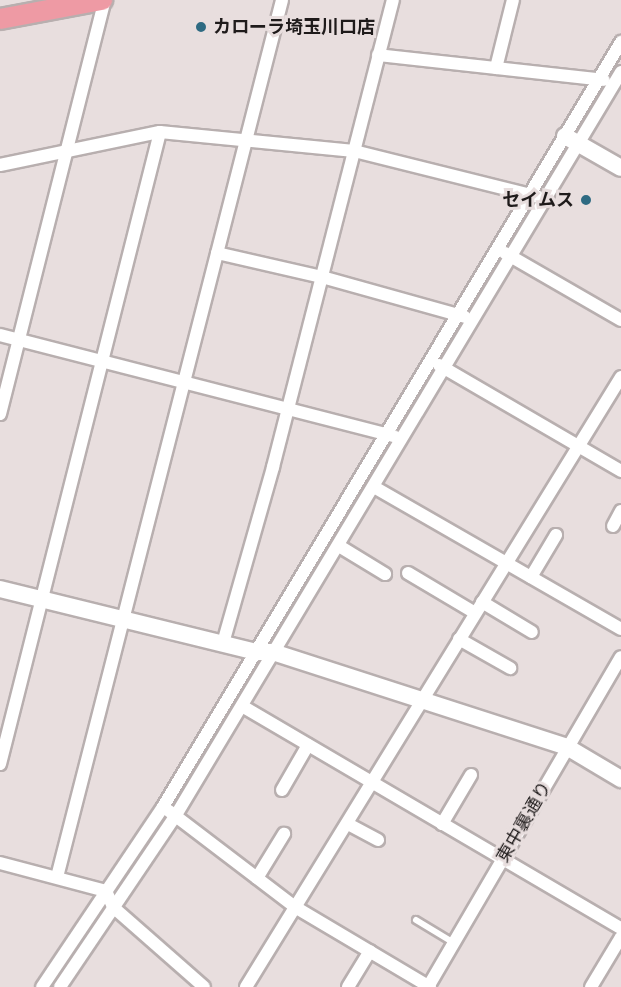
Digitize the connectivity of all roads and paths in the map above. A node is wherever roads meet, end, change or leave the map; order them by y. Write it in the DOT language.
graph roads {
  1 [pos="103,0"];
  2 [pos="282,0"];
  3 [pos="393,0"];
  4 [pos="513,0"];
  5 [pos="0,20"];
  6 [pos="621,42"];
  7 [pos="378,55"];
  8 [pos="496,68"];
  9 [pos="618,77"];
  10 [pos="599,80"];
  11 [pos="159,132"];
  12 [pos="247,139"];
  13 [pos="572,140"];
  14 [pos="354,151"];
  15 [pos="64,152"];
  16 [pos="0,165"];
  17 [pos="621,168"];
  18 [pos="531,196"];
  19 [pos="546,199"];
  20 [pos="499,249"];
  21 [pos="217,253"];
  22 [pos="512,257"];
  23 [pos="322,277"];
  24 [pos="459,315"];
  25 [pos="621,319"];
  26 [pos="474,320"];
  27 [pos="0,336"];
  28 [pos="18,340"];
  29 [pos="104,359"];
  30 [pos="433,361"];
  31 [pos="446,368"];
  32 [pos="621,377"];
  33 [pos="184,383"];
  34 [pos="288,408"];
  35 [pos="0,414"];
  36 [pos="389,434"];
  37 [pos="403,440"];
  38 [pos="578,447"];
  39 [pos="621,471"];
  40 [pos="374,487"];
  41 [pos="621,511"];
  42 [pos="613,526"];
  43 [pos="556,535"];
  44 [pos="339,546"];
  45 [pos="506,562"];
  46 [pos="408,573"];
  47 [pos="385,574"];
  48 [pos="531,577"];
  49 [pos="0,589"];
  50 [pos="42,599"];
  51 [pos="479,608"];
  52 [pos="123,618"];
  53 [pos="621,629"];
  54 [pos="532,632"];
  55 [pos="459,639"];
  56 [pos="223,643"];
  57 [pos="265,652"];
  58 [pos="621,657"];
  59 [pos="510,668"];
  60 [pos="422,700"];
  61 [pos="242,706"];
  62 [pos="308,745"];
  63 [pos="567,747"];
  64 [pos="0,764"];
  65 [pos="471,775"];
  66 [pos="621,778"];
  67 [pos="372,784"];
  68 [pos="282,790"];
  69 [pos="163,807"];
  70 [pos="176,815"];
  71 [pos="348,824"];
  72 [pos="442,824"];
  73 [pos="284,834"];
  74 [pos="378,840"];
  75 [pos="503,859"];
  76 [pos="0,863"];
  77 [pos="57,877"];
  78 [pos="257,878"];
  79 [pos="106,891"];
  80 [pos="113,907"];
  81 [pos="295,907"];
  82 [pos="416,920"];
  83 [pos="621,928"];
  84 [pos="621,938"];
  85 [pos="454,943"];
  86 [pos="370,951"];
  87 [pos="42,987"];
  88 [pos="60,987"];
  89 [pos="204,987"];
  90 [pos="246,987"];
  91 [pos="348,987"];
  92 [pos="429,987"];
  93 [pos="591,987"];
  1 -- 5 [label="main road"];
  1 -- 15 [label="street"];
  2 -- 12 [label="street"];
  3 -- 7 [label="street"];
  4 -- 8 [label="street"];
  6 -- 10 [label="street"];
  7 -- 8 [label="street"];
  7 -- 14 [label="street"];
  8 -- 10 [label="street"];
  9 -- 10 [label="street"];
  9 -- 13 [label="street"];
  10 -- 13 [label="street"];
  11 -- 12 [label="street"];
  11 -- 15 [label="street"];
  11 -- 29 [label="street"];
  12 -- 14 [label="street"];
  12 -- 21 [label="street"];
  13 -- 17 [label="street"];
  13 -- 18 [label="street"];
  13 -- 19 [label="street"];
  14 -- 18 [label="street"];
  14 -- 23 [label="street"];
  15 -- 16 [label="street"];
  15 -- 28 [label="street"];
  18 -- 19 [label="street"];
  18 -- 20 [label="street"];
  19 -- 22 [label="street"];
  20 -- 22 [label="street"];
  20 -- 24 [label="street"];
  21 -- 23 [label="street"];
  21 -- 33 [label="street"];
  22 -- 25 [label="street"];
  22 -- 26 [label="street"];
  23 -- 24 [label="street"];
  23 -- 34 [label="street"];
  24 -- 26 [label="street"];
  24 -- 30 [label="street"];
  26 -- 31 [label="street"];
  27 -- 28 [label="street"];
  28 -- 29 [label="street"];
  28 -- 35 [label="street"];
  29 -- 33 [label="street"];
  29 -- 50 [label="street"];
  30 -- 31 [label="street"];
  30 -- 36 [label="street"];
  31 -- 37 [label="street"];
  31 -- 38 [label="street"];
  32 -- 38 [label="street"];
  33 -- 34 [label="street"];
  33 -- 52 [label="street"];
  34 -- 36 [label="street"];
  34 -- 56 [label="street"];
  36 -- 37 [label="street"];
  36 -- 57 [label="street"];
  37 -- 40 [label="street"];
  38 -- 39 [label="street"];
  38 -- 45 [label="street"];
  40 -- 44 [label="street"];
  40 -- 45 [label="street"];
  41 -- 42 [label="street"];
  43 -- 48 [label="street"];
  44 -- 47 [label="street"];
  44 -- 57 [label="street"];
  45 -- 48 [label="street"];
  45 -- 51 [label="street"];
  46 -- 51 [label="street"];
  48 -- 53 [label="street"];
  49 -- 50 [label="street"];
  50 -- 52 [label="street"];
  50 -- 64 [label="street"];
  51 -- 54 [label="street"];
  51 -- 55 [label="street"];
  52 -- 56 [label="street"];
  52 -- 77 [label="street"];
  55 -- 59 [label="street"];
  55 -- 60 [label="street"];
  56 -- 57 [label="street"];
  57 -- 60 [label="street"];
  57 -- 61 [label="street"];
  57 -- 69 [label="street"];
  58 -- 63 [label="street, 東中裏通り"];
  60 -- 63 [label="street"];
  60 -- 67 [label="street"];
  61 -- 62 [label="street"];
  61 -- 70 [label="street"];
  62 -- 67 [label="street"];
  62 -- 68 [label="street"];
  63 -- 66 [label="street"];
  63 -- 75 [label="street, 東中裏通り"];
  65 -- 72 [label="street"];
  67 -- 71 [label="street"];
  67 -- 72 [label="street"];
  69 -- 70 [label="street"];
  69 -- 79 [label="street"];
  70 -- 78 [label="street"];
  70 -- 80 [label="street"];
  71 -- 74 [label="street"];
  71 -- 81 [label="street"];
  72 -- 75 [label="street"];
  73 -- 78 [label="street"];
  75 -- 83 [label="street"];
  75 -- 85 [label="street, 東中裏通り"];
  76 -- 77 [label="street"];
  77 -- 79 [label="street"];
  78 -- 81 [label="street"];
  79 -- 80 [label="street"];
  79 -- 87 [label="street"];
  80 -- 88 [label="street"];
  80 -- 89 [label="street"];
  81 -- 86 [label="street"];
  81 -- 90 [label="street"];
  82 -- 85 [label="lane"];
  84 -- 93 [label="street"];
  85 -- 92 [label="street, 東中裏通り"];
  86 -- 91 [label="street"];
  86 -- 92 [label="street"];
}
